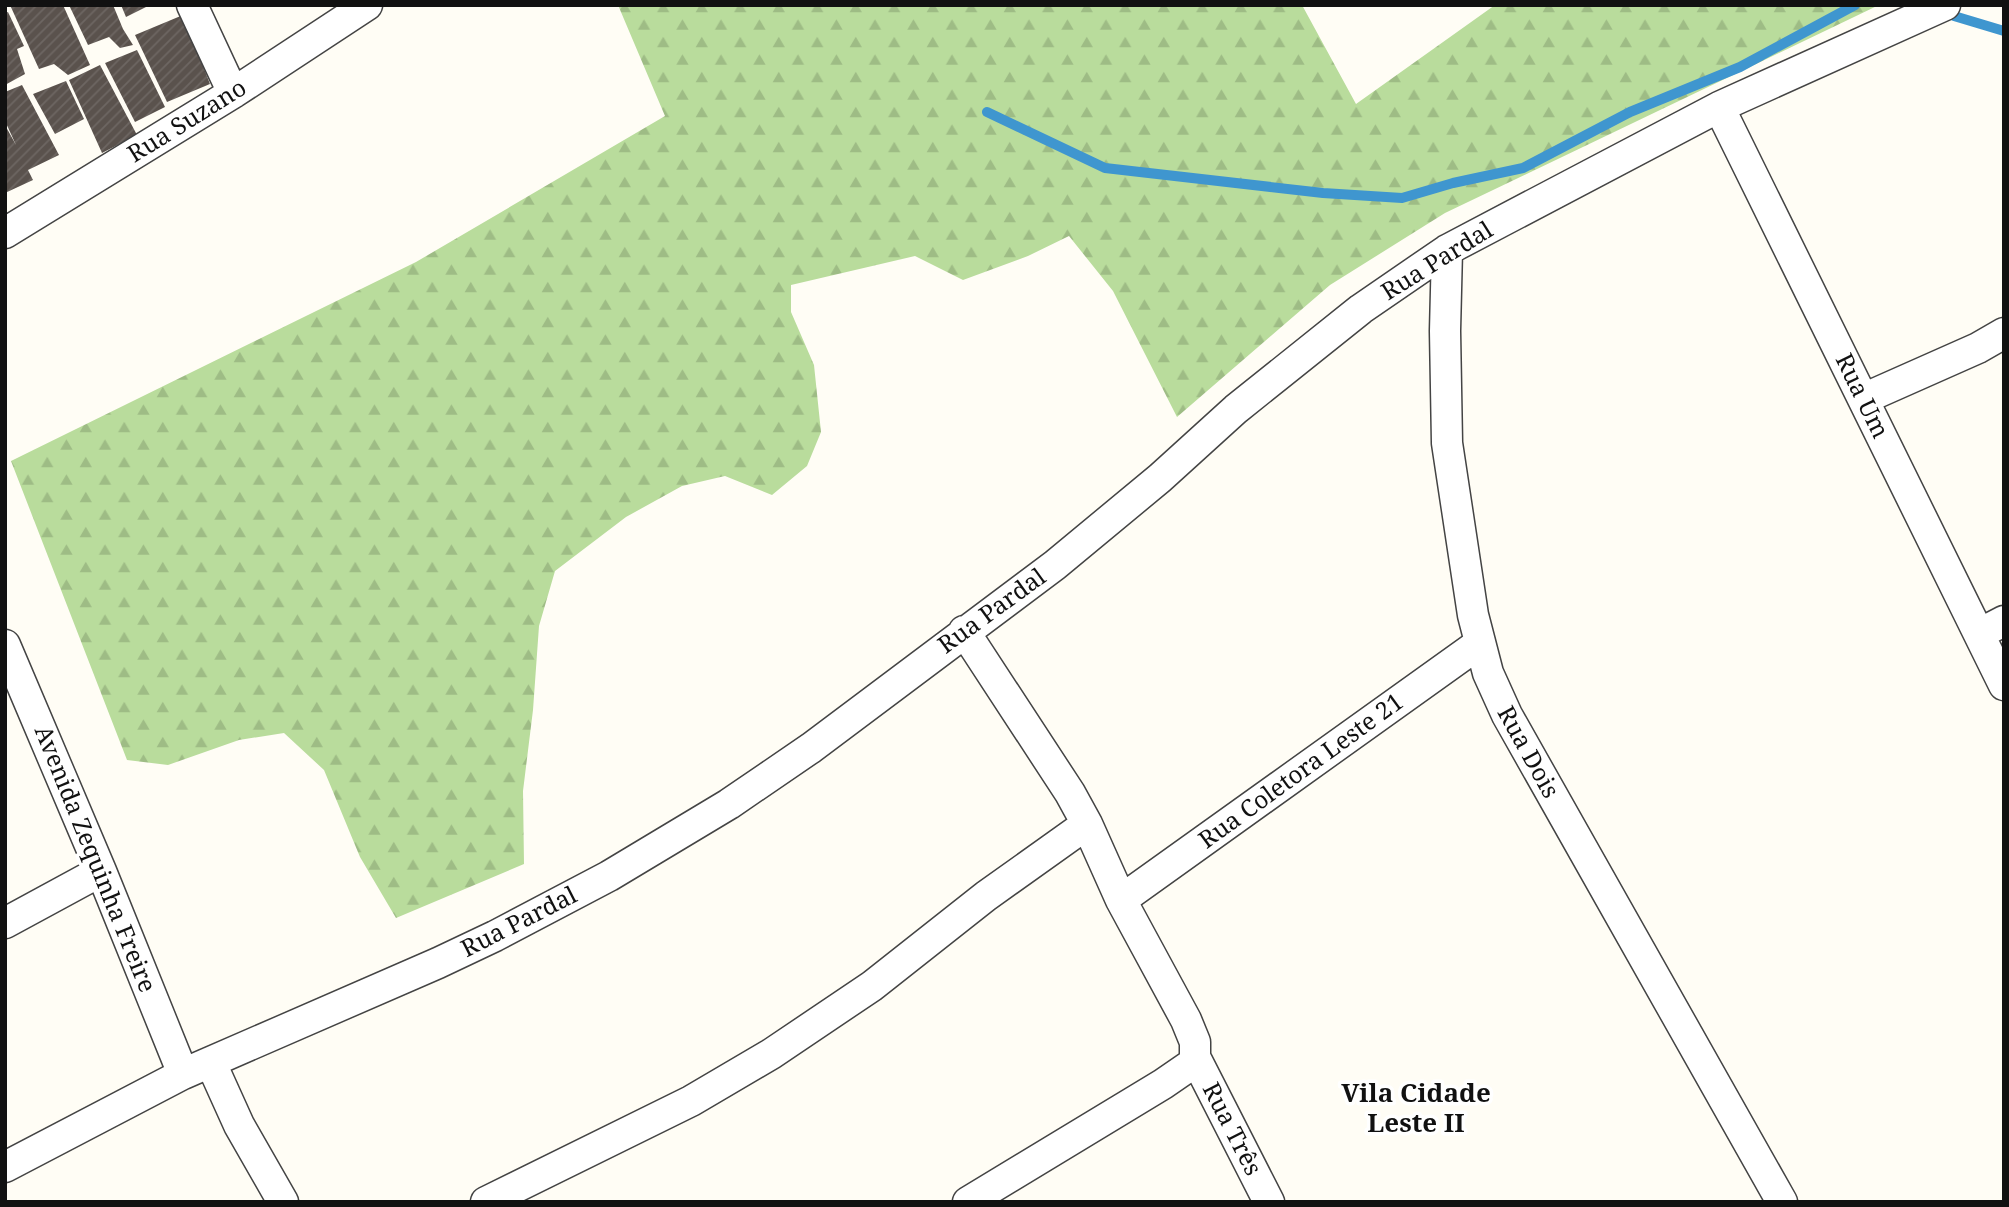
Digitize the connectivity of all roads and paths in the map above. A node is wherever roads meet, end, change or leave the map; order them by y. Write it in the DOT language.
graph roads {
  1 [pos="192,5"];
  2 [pos="367,5"];
  3 [pos="1945,5"];
  4 [pos="233,93"];
  5 [pos="1719,107"];
  6 [pos="5,233"];
  7 [pos="1447,250"];
  8 [pos="2004,333"];
  9 [pos="1863,399"];
  10 [pos="1991,627"];
  11 [pos="964,631"];
  12 [pos="1480,643"];
  13 [pos="5,645"];
  14 [pos="2004,685"];
  15 [pos="1087,824"];
  16 [pos="101,871"];
  17 [pos="1121,900"];
  18 [pos="5,923"];
  19 [pos="1195,1057"];
  20 [pos="211,1063"];
  21 [pos="183,1074"];
  22 [pos="5,1167"];
  23 [pos="283,1202"];
  24 [pos="486,1202"];
  25 [pos="968,1202"];
  26 [pos="1269,1202"];
  27 [pos="1782,1202"];
  1 -- 4 [label="street"];
  2 -- 4 [label="street, Rua Suzano"];
  3 -- 5 [label="street, Rua Pardal"];
  4 -- 6 [label="street, Rua Suzano"];
  5 -- 7 [label="street, Rua Pardal"];
  5 -- 9 [label="street, Rua Um"];
  7 -- 11 [label="street, Rua Pardal"];
  7 -- 12 [label="street, Rua Dois"];
  8 -- 9 [label="street"];
  9 -- 10 [label="street, Rua Um"];
  10 -- 14 [label="street, Rua Um"];
  11 -- 15 [label="street, Rua Três"];
  11 -- 20 [label="street, Rua Pardal"];
  12 -- 17 [label="street, Rua Coletora Leste 21"];
  12 -- 27 [label="street, Rua Dois"];
  13 -- 16 [label="street, Avenida Zequinha Freire"];
  15 -- 17 [label="street, Rua Três"];
  15 -- 24 [label="street"];
  16 -- 18 [label="street"];
  16 -- 21 [label="street, Avenida Zequinha Freire"];
  17 -- 19 [label="street, Rua Três"];
  19 -- 25 [label="street"];
  19 -- 26 [label="street, Rua Três"];
  20 -- 21 [label="street, Rua Pardal"];
  20 -- 23 [label="street"];
  21 -- 22 [label="street, Rua Pardal"];
}
